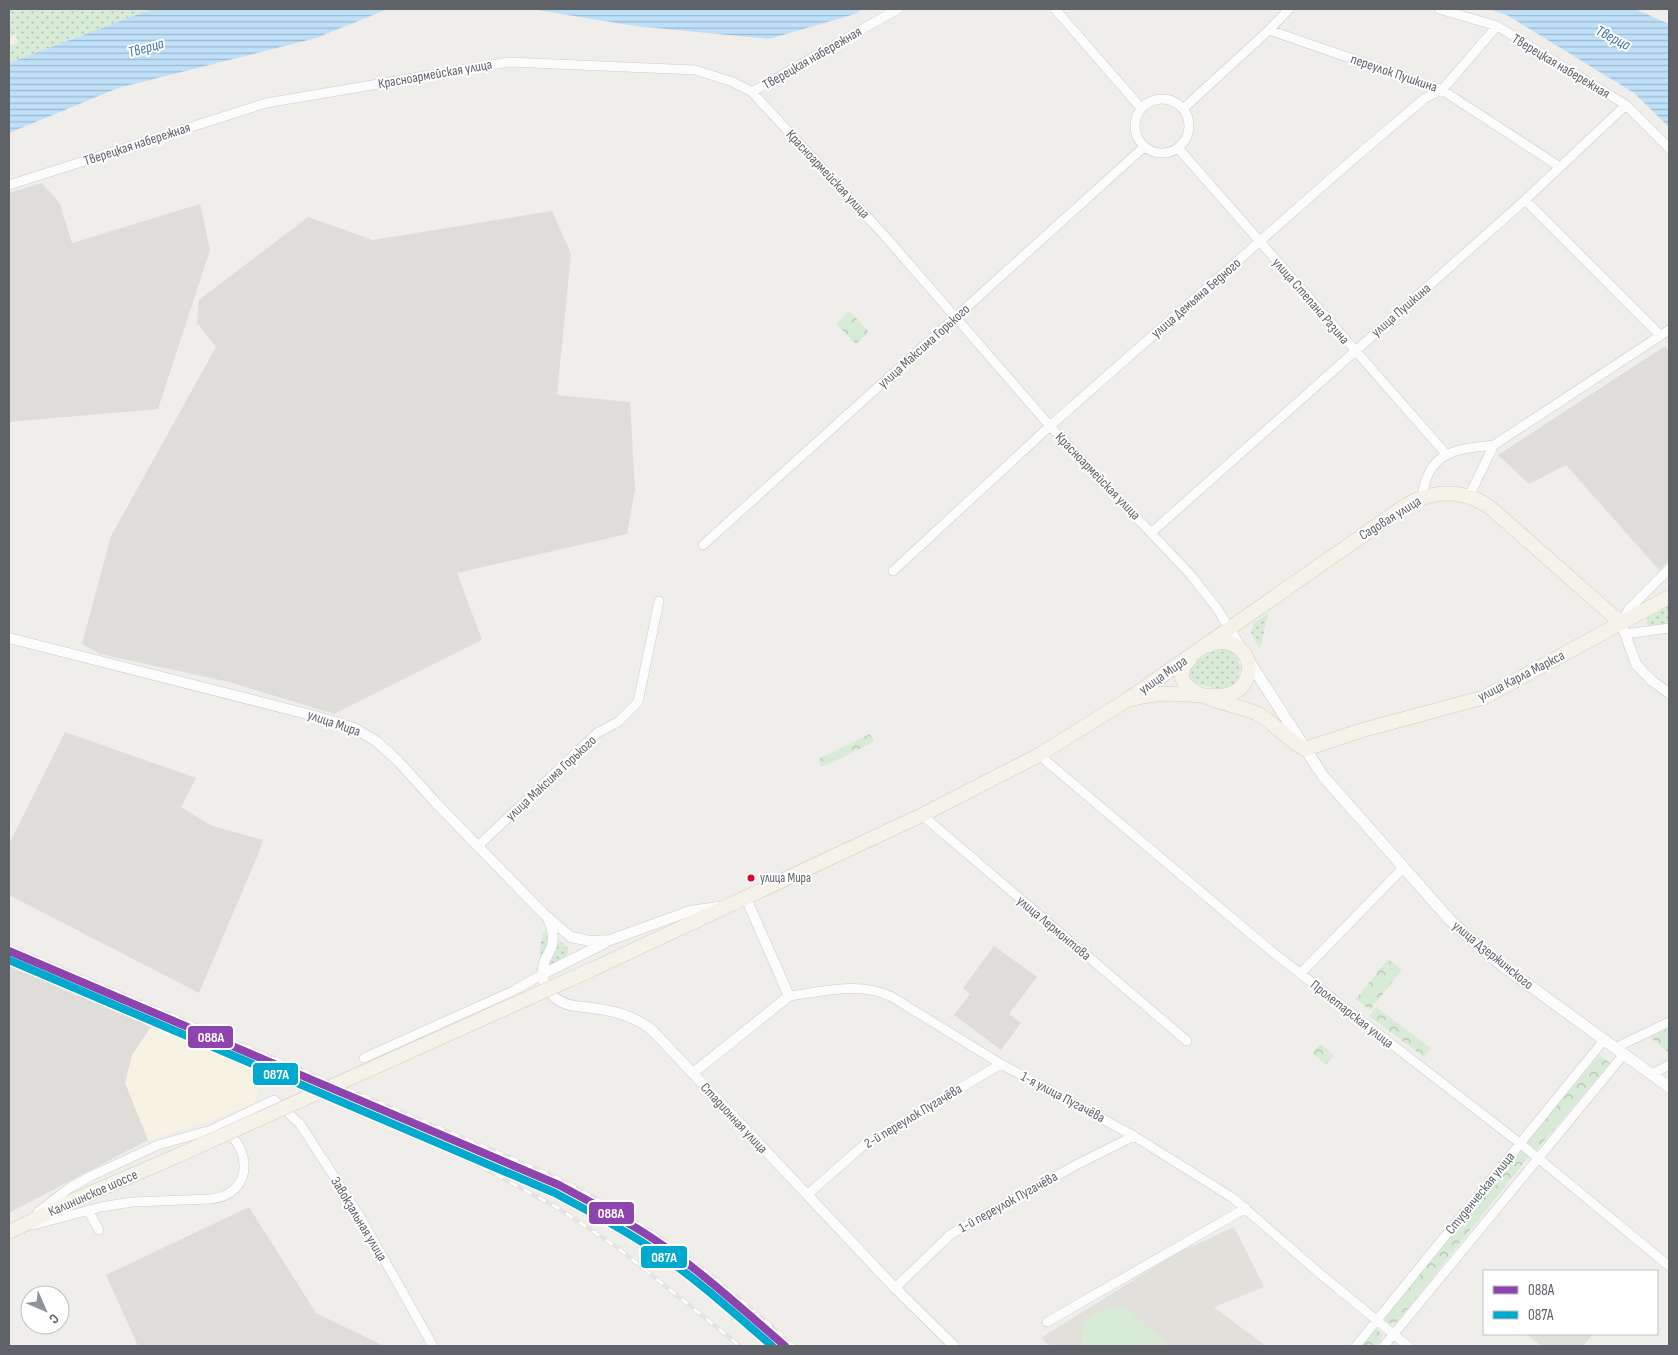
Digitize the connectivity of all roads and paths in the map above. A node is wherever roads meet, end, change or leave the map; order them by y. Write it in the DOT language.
graph roads {
  1 [pos="898,9"];
  2 [pos="1055,9"];
  3 [pos="1289,9"];
  4 [pos="1439,9"];
  5 [pos="1497,26"];
  6 [pos="1269,30"];
  7 [pos="1442,90"];
  8 [pos="752,92"];
  9 [pos="266,102"];
  10 [pos="1626,105"];
  11 [pos="1141,108"];
  12 [pos="1184,108"];
  13 [pos="1144,147"];
  14 [pos="1178,148"];
  15 [pos="1669,148"];
  16 [pos="1560,167"];
  17 [pos="9,185"];
  18 [pos="1526,200"];
  19 [pos="1259,242"];
  20 [pos="956,318"];
  21 [pos="1669,330"];
  22 [pos="1660,335"];
  23 [pos="1355,351"];
  24 [pos="1050,426"];
  25 [pos="1494,445"];
  26 [pos="1446,454"];
  27 [pos="1469,496"];
  28 [pos="1422,497"];
  29 [pos="1152,532"];
  30 [pos="703,545"];
  31 [pos="1669,569"];
  32 [pos="893,571"];
  33 [pos="1669,574"];
  34 [pos="1669,596"];
  35 [pos="659,601"];
  36 [pos="1229,628"];
  37 [pos="1623,628"];
  38 [pos="1669,628"];
  39 [pos="9,638"];
  40 [pos="1199,649"];
  41 [pos="1245,655"];
  42 [pos="1669,694"];
  43 [pos="1205,696"];
  44 [pos="1126,700"];
  45 [pos="1305,749"];
  46 [pos="1039,755"];
  47 [pos="922,815"];
  48 [pos="478,846"];
  49 [pos="1403,868"];
  50 [pos="746,898"];
  51 [pos="729,906"];
  52 [pos="544,914"];
  53 [pos="571,937"];
  54 [pos="610,940"];
  55 [pos="552,948"];
  56 [pos="543,974"];
  57 [pos="1300,974"];
  58 [pos="789,996"];
  59 [pos="1669,1022"];
  60 [pos="1187,1040"];
  61 [pos="1604,1040"];
  62 [pos="1619,1051"];
  63 [pos="364,1058"];
  64 [pos="1001,1064"];
  65 [pos="1669,1065"];
  66 [pos="693,1073"];
  67 [pos="1652,1074"];
  68 [pos="1669,1087"];
  69 [pos="211,1130"];
  70 [pos="1134,1136"];
  71 [pos="1520,1144"];
  72 [pos="1538,1158"];
  73 [pos="807,1195"];
  74 [pos="1246,1208"];
  75 [pos="88,1210"];
  76 [pos="13,1230"];
  77 [pos="99,1230"];
  78 [pos="1669,1266"];
  79 [pos="895,1288"];
  80 [pos="1377,1321"];
  81 [pos="1047,1322"];
  82 [pos="1394,1335"];
  83 [pos="433,1346"];
  84 [pos="954,1346"];
  85 [pos="1356,1346"];
  86 [pos="1384,1346"];
  87 [pos="1408,1346"];
  1 -- 8 [label="street, Тверецкая набережная"];
  2 -- 11 [label="street"];
  3 -- 6 [label="street"];
  4 -- 5 [label="street, Тверецкая набережная"];
  5 -- 7 [label="street, улица Демьяна Бедного"];
  5 -- 10 [label="street, Тверецкая набережная"];
  6 -- 7 [label="street, переулок Пушкина"];
  6 -- 12 [label="street"];
  7 -- 16 [label="street, переулок Пушкина"];
  7 -- 19 [label="street, улица Демьяна Бедного"];
  8 -- 9 [label="street, Красноармейская улица"];
  8 -- 20 [label="street, Красноармейская улица"];
  9 -- 17 [label="street, Тверецкая набережная"];
  10 -- 15 [label="street, Тверецкая набережная"];
  10 -- 16 [label="street, улица Пушкина"];
  11 -- 12 [label="street"];
  11 -- 13 [label="street"];
  12 -- 14 [label="street"];
  13 -- 14 [label="street"];
  13 -- 20 [label="street, улица Максима Горького"];
  14 -- 19 [label="street, улица Степана Разина"];
  16 -- 18 [label="street, улица Пушкина"];
  18 -- 22 [label="street"];
  18 -- 23 [label="street, улица Пушкина"];
  19 -- 23 [label="street, улица Степана Разина"];
  19 -- 24 [label="street, улица Демьяна Бедного"];
  20 -- 24 [label="street, Красноармейская улица"];
  20 -- 30 [label="street, улица Максима Горького"];
  21 -- 22 [label="street"];
  22 -- 25 [label="street"];
  23 -- 26 [label="street, улица Степана Разина"];
  23 -- 29 [label="street, улица Пушкина"];
  24 -- 29 [label="street, Красноармейская улица"];
  24 -- 32 [label="street, улица Демьяна Бедного"];
  25 -- 26 [label="street"];
  25 -- 27 [label="street"];
  26 -- 28 [label="street"];
  27 -- 28 [label="main road, Садовая улица"];
  27 -- 37 [label="main road"];
  28 -- 36 [label="main road, Садовая улица"];
  29 -- 36 [label="street, Красноармейская улица"];
  31 -- 33 [label="street"];
  31 -- 37 [label="street"];
  34 -- 37 [label="main road, улица Карла Маркса"];
  35 -- 48 [label="street, улица Максима Горького"];
  36 -- 40 [label="main road, Садовая улица"];
  36 -- 41 [label="street, Красноармейская улица"];
  37 -- 38 [label="street, улица Карла Маркса"];
  37 -- 42 [label="street"];
  37 -- 45 [label="main road, улица Карла Маркса"];
  39 -- 48 [label="street, улица Мира"];
  40 -- 41 [label="main road"];
  40 -- 43 [label="main road"];
  40 -- 44 [label="main road, улица Мира"];
  41 -- 43 [label="main road"];
  41 -- 45 [label="main road, улица Дзержинского"];
  43 -- 44 [label="main road, улица Мира"];
  43 -- 45 [label="main road"];
  44 -- 46 [label="main road, улица Мира"];
  45 -- 49 [label="main road, улица Дзержинского"];
  46 -- 47 [label="main road, улица Мира"];
  46 -- 57 [label="street, Пролетарская улица"];
  47 -- 50 [label="main road, улица Мира"];
  47 -- 60 [label="street, улица Лермонтова"];
  48 -- 52 [label="street, улица Мира"];
  49 -- 57 [label="street"];
  49 -- 61 [label="main road, улица Дзержинского"];
  50 -- 51 [label="main road, улица Мира"];
  50 -- 58 [label="street"];
  51 -- 54 [label="street, улица Мира"];
  51 -- 76 [label="main road, Калининское шоссе, bridge"];
  52 -- 53 [label="street, улица Мира"];
  52 -- 55 [label="street"];
  53 -- 54 [label="street, улица Мира"];
  53 -- 55 [label="street"];
  54 -- 56 [label="street"];
  55 -- 56 [label="street"];
  56 -- 63 [label="street"];
  56 -- 66 [label="street, Стадионная улица"];
  57 -- 71 [label="street, Пролетарская улица"];
  58 -- 64 [label="street, 1-я улица Пугачёва"];
  58 -- 66 [label="street"];
  59 -- 62 [label="street"];
  61 -- 62 [label="main road, улица Дзержинского"];
  61 -- 71 [label="street, Студенческая улица"];
  62 -- 67 [label="main road, улица Дзержинского"];
  62 -- 72 [label="street, Студенческая улица"];
  64 -- 70 [label="street, 1-я улица Пугачёва"];
  64 -- 73 [label="street, 2-й переулок Пугачёва"];
  65 -- 67 [label="street"];
  66 -- 73 [label="street, Стадионная улица"];
  67 -- 68 [label="main road, улица Дзержинского"];
  69 -- 75 [label="street"];
  69 -- 76 [label="street"];
  69 -- 83 [label="street, Завокзальная улица"];
  70 -- 74 [label="street, 1-я улица Пугачёва"];
  70 -- 79 [label="street, 1-й переулок Пугачёва"];
  71 -- 72 [label="street, Пролетарская улица"];
  71 -- 80 [label="street, Студенческая улица"];
  72 -- 78 [label="street, Пролетарская улица"];
  72 -- 82 [label="street, Студенческая улица"];
  73 -- 79 [label="street, Стадионная улица"];
  74 -- 80 [label="street, 1-я улица Пугачёва"];
  74 -- 81 [label="street"];
  75 -- 76 [label="street"];
  75 -- 77 [label="street"];
  79 -- 84 [label="street, Стадионная улица"];
  80 -- 82 [label="street, 1-я улица Пугачёва"];
  80 -- 85 [label="street, Студенческая улица"];
  82 -- 86 [label="street, Студенческая улица"];
  82 -- 87 [label="street, 1-я улица Пугачёва"];
}
